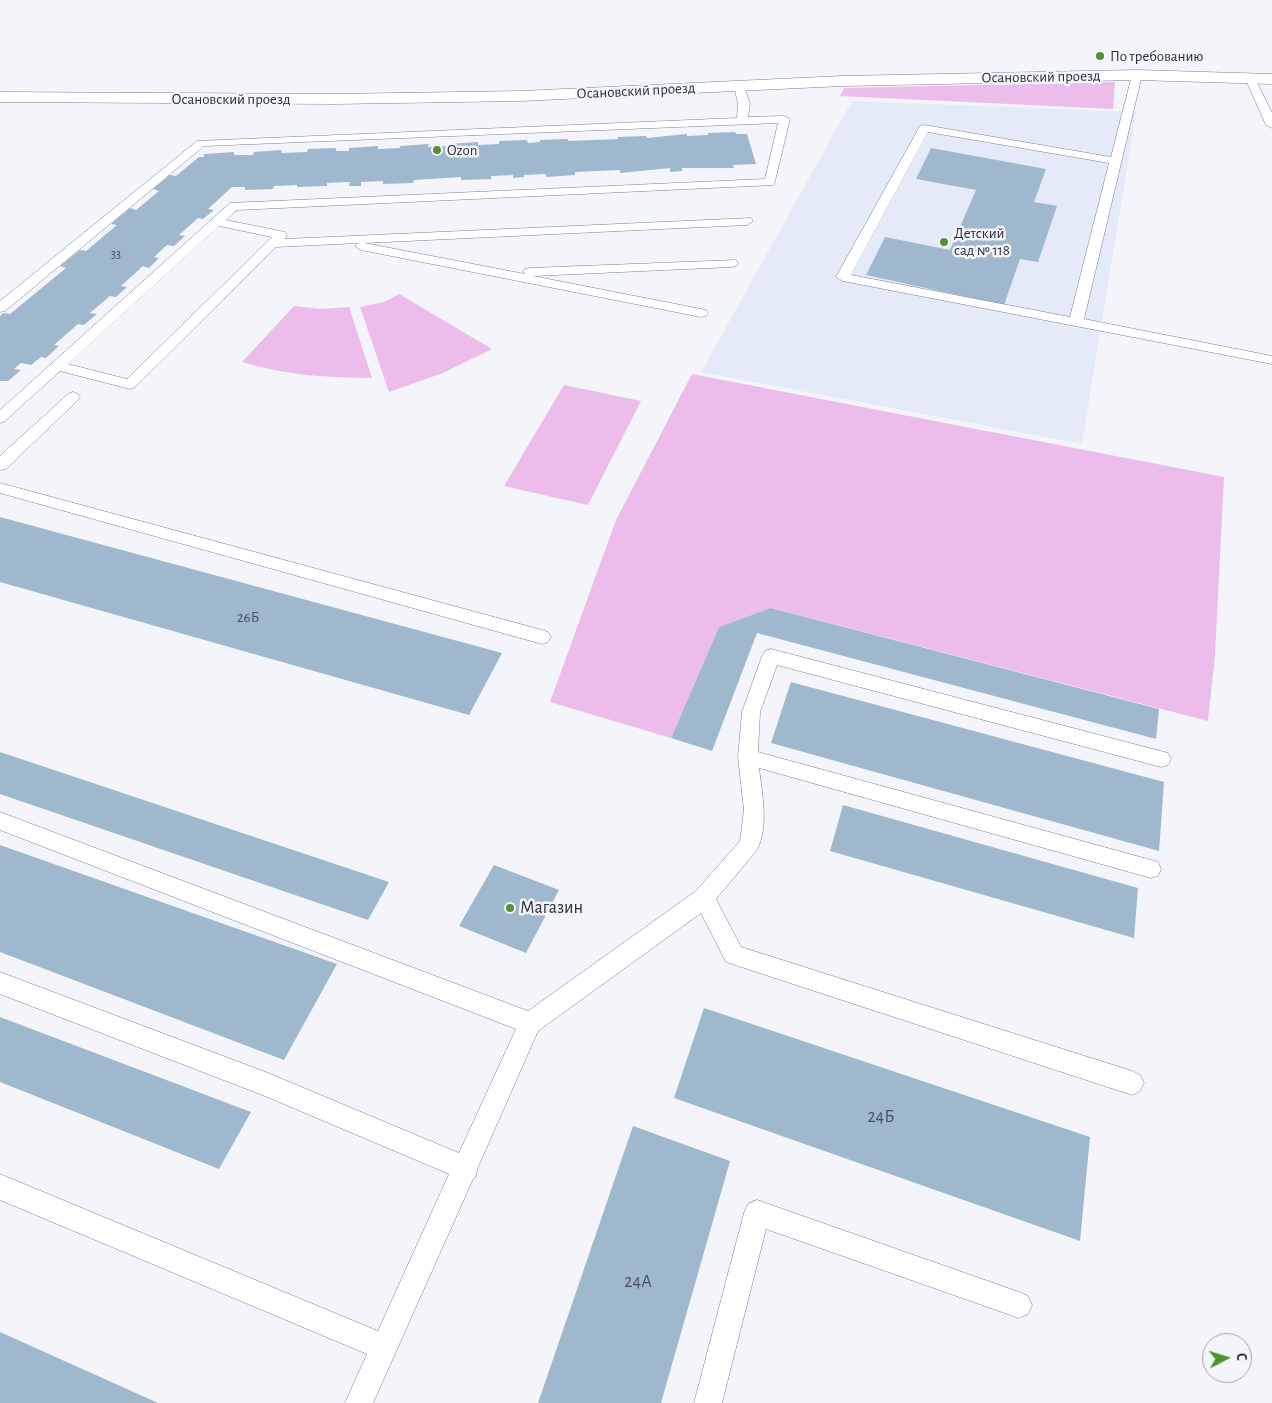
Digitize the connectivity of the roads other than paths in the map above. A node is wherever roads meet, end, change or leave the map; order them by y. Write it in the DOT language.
graph roads {
  1 [pos="1137,75"];
  2 [pos="1250,78"];
  3 [pos="1272,79"];
  4 [pos="739,86"];
  5 [pos="0,97"];
  6 [pos="742,121"];
  7 [pos="1272,124"];
  8 [pos="1116,161"];
  9 [pos="747,221"];
  10 [pos="216,222"];
  11 [pos="330,240"];
  12 [pos="274,243"];
  13 [pos="731,263"];
  14 [pos="501,274"];
  15 [pos="0,308"];
  16 [pos="700,313"];
  17 [pos="1076,322"];
  18 [pos="1272,360"];
  19 [pos="57,366"];
  20 [pos="73,397"];
  21 [pos="0,418"];
  22 [pos="0,465"];
  23 [pos="0,488"];
  24 [pos="542,637"];
  25 [pos="748,757"];
  26 [pos="1161,759"];
  27 [pos="0,821"];
  28 [pos="1151,869"];
  29 [pos="704,898"];
  30 [pos="0,983"];
  31 [pos="530,1023"];
  32 [pos="1132,1083"];
  33 [pos="466,1169"];
  34 [pos="0,1187"];
  35 [pos="1018,1305"];
  36 [pos="384,1347"];
  37 [pos="359,1403"];
  38 [pos="708,1403"];
  1 -- 2 [label="street, Осановский проезд"];
  1 -- 4 [label="street, Осановский проезд"];
  1 -- 8 [label="lane"];
  2 -- 3 [label="street, Осановский проезд"];
  2 -- 7 [label="lane"];
  4 -- 5 [label="street, Осановский проезд"];
  4 -- 6 [label="lane"];
  6 -- 10 [label="lane"];
  6 -- 15 [label="lane"];
  8 -- 17 [label="lane"];
  8 -- 17 [label="lane"];
  9 -- 11 [label="lane"];
  10 -- 12 [label="lane"];
  10 -- 19 [label="lane"];
  11 -- 12 [label="lane"];
  11 -- 14 [label="lane"];
  12 -- 19 [label="lane"];
  13 -- 14 [label="lane"];
  14 -- 16 [label="lane"];
  17 -- 18 [label="lane"];
  19 -- 21 [label="lane"];
  20 -- 22 [label="lane"];
  23 -- 24 [label="lane"];
  25 -- 26 [label="lane"];
  25 -- 28 [label="lane"];
  25 -- 29 [label="lane"];
  27 -- 31 [label="lane"];
  29 -- 31 [label="lane"];
  29 -- 32 [label="lane"];
  30 -- 33 [label="lane"];
  31 -- 33 [label="lane"];
  33 -- 36 [label="lane"];
  34 -- 36 [label="lane"];
  35 -- 38 [label="lane"];
  36 -- 37 [label="lane"];
}
